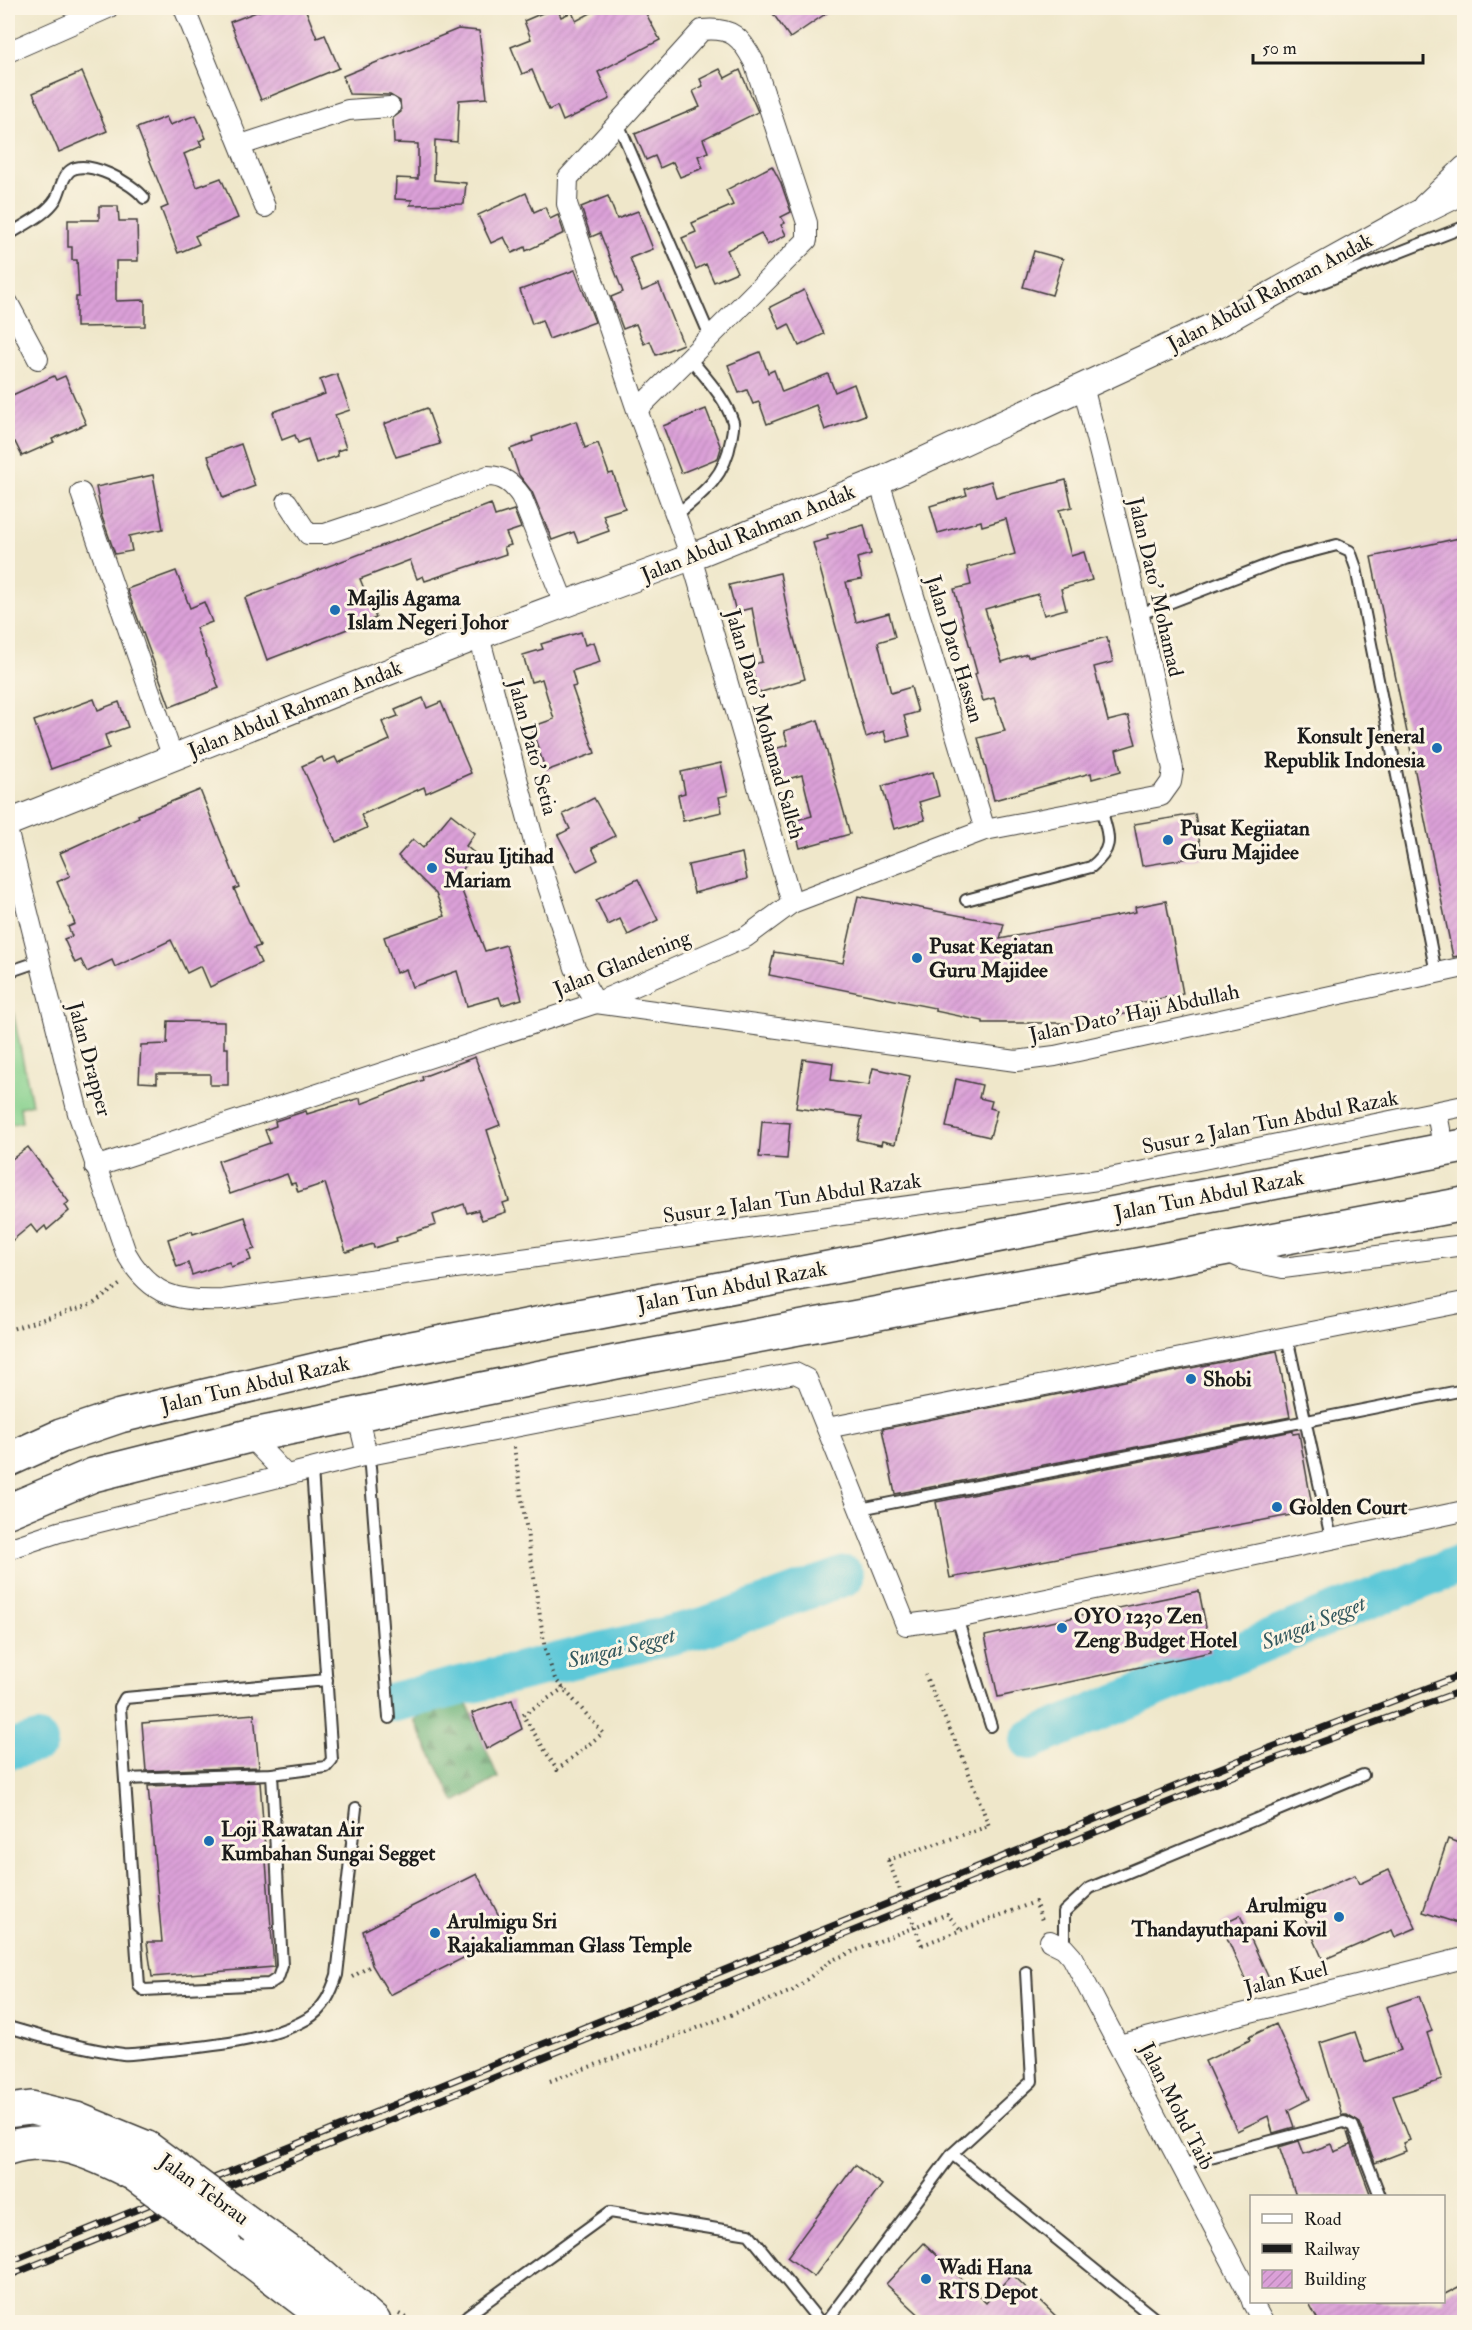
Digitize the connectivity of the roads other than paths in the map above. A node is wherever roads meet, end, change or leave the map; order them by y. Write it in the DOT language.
graph roads {
  1 [pos="108,8"];
  2 [pos="184,8"];
  3 [pos="8,52"];
  4 [pos="390,106"];
  5 [pos="618,123"];
  6 [pos="241,145"];
  7 [pos="1464,166"];
  8 [pos="1464,191"];
  9 [pos="144,198"];
  10 [pos="1464,201"];
  11 [pos="265,207"];
  12 [pos="1411,217"];
  13 [pos="1464,227"];
  14 [pos="8,235"];
  15 [pos="8,303"];
  16 [pos="1222,322"];
  17 [pos="710,336"];
  18 [pos="689,357"];
  19 [pos="38,359"];
  20 [pos="1083,386"];
  21 [pos="637,410"];
  22 [pos="879,481"];
  23 [pos="81,493"];
  24 [pos="287,502"];
  25 [pos="676,516"];
  26 [pos="691,557"];
  27 [pos="564,603"];
  28 [pos="1140,614"];
  29 [pos="479,636"];
  30 [pos="173,758"];
  31 [pos="1161,796"];
  32 [pos="1101,808"];
  33 [pos="8,823"];
  34 [pos="985,830"];
  35 [pos="8,833"];
  36 [pos="966,900"];
  37 [pos="792,903"];
  38 [pos="40,961"];
  39 [pos="1464,967"];
  40 [pos="8,972"];
  41 [pos="1436,973"];
  42 [pos="596,1003"];
  43 [pos="1464,1106"];
  44 [pos="1452,1131"];
  45 [pos="95,1167"];
  46 [pos="1464,1204"];
  47 [pos="1464,1245"];
  48 [pos="1220,1248"];
  49 [pos="152,1286"];
  50 [pos="1464,1302"];
  51 [pos="1287,1337"];
  52 [pos="1464,1390"];
  53 [pos="357,1414"];
  54 [pos="1305,1422"];
  55 [pos="826,1428"];
  56 [pos="249,1436"];
  57 [pos="367,1455"];
  58 [pos="8,1460"];
  59 [pos="312,1469"];
  60 [pos="286,1475"];
  61 [pos="860,1509"];
  62 [pos="8,1511"];
  63 [pos="1464,1511"];
  64 [pos="1331,1538"];
  65 [pos="8,1549"];
  66 [pos="957,1618"];
  67 [pos="327,1680"];
  68 [pos="389,1718"];
  69 [pos="991,1726"];
  70 [pos="272,1774"];
  71 [pos="1363,1775"];
  72 [pos="125,1779"];
  73 [pos="356,1808"];
  74 [pos="1057,1945"];
  75 [pos="1464,1958"];
  76 [pos="1026,1972"];
  77 [pos="8,2027"];
  78 [pos="1119,2045"];
  79 [pos="8,2110"];
  80 [pos="8,2148"];
  81 [pos="952,2154"];
  82 [pos="141,2161"];
  83 [pos="1180,2165"];
  84 [pos="1380,2195"];
  85 [pos="1250,2297"];
  86 [pos="1253,2303"];
  87 [pos="332,2322"];
  88 [pos="374,2322"];
  89 [pos="461,2322"];
  90 [pos="820,2322"];
  91 [pos="826,2322"];
  92 [pos="1159,2322"];
  93 [pos="1263,2322"];
  1 -- 3 [label="street"];
  2 -- 6 [label="street"];
  4 -- 6 [label="street"];
  5 -- 17 [label="lane"];
  5 -- 17 [label="street, Jalan Dato' Mohamad Salleh"];
  5 -- 21 [label="street, Jalan Dato' Mohamad Salleh"];
  6 -- 11 [label="street"];
  7 -- 12 [label="street"];
  8 -- 12 [label="street, Jalan Abdul Rahman Andak"];
  9 -- 14 [label="lane"];
  10 -- 12 [label="street"];
  12 -- 16 [label="street, Jalan Abdul Rahman Andak"];
  13 -- 16 [label="lane"];
  15 -- 19 [label="street"];
  16 -- 20 [label="street, Jalan Abdul Rahman Andak"];
  17 -- 18 [label="street"];
  18 -- 21 [label="street"];
  18 -- 25 [label="lane"];
  20 -- 22 [label="street, Jalan Abdul Rahman Andak"];
  20 -- 28 [label="street, Jalan Dato' Mohamad"];
  21 -- 25 [label="street, Jalan Dato' Mohamad Salleh"];
  22 -- 26 [label="street, Jalan Abdul Rahman Andak"];
  22 -- 34 [label="street, Jalan Dato Hassan"];
  23 -- 30 [label="street"];
  24 -- 27 [label="street"];
  25 -- 26 [label="street, Jalan Dato' Mohamad Salleh"];
  26 -- 27 [label="street, Jalan Abdul Rahman Andak"];
  26 -- 37 [label="street, Jalan Dato' Mohamad Salleh"];
  27 -- 29 [label="street, Jalan Abdul Rahman Andak"];
  28 -- 31 [label="street, Jalan Dato' Mohamad"];
  28 -- 41 [label="lane"];
  29 -- 30 [label="street, Jalan Abdul Rahman Andak"];
  29 -- 42 [label="street, Jalan Dato’ Setia"];
  30 -- 33 [label="street, Jalan Abdul Rahman Andak"];
  31 -- 32 [label="street, Jalan Glandening"];
  32 -- 34 [label="street, Jalan Glandening"];
  32 -- 36 [label="lane"];
  34 -- 37 [label="street, Jalan Glandening"];
  35 -- 38 [label="street, Jalan Drapper"];
  37 -- 42 [label="street, Jalan Glandening"];
  38 -- 40 [label="lane"];
  38 -- 45 [label="street, Jalan Drapper"];
  39 -- 41 [label="street, Jalan Dato' Haji Abdullah"];
  41 -- 42 [label="street, Jalan Dato' Haji Abdullah"];
  42 -- 45 [label="street, Jalan Glandening"];
  43 -- 44 [label="street, Susur 2 Jalan Tun Abdul Razak"];
  44 -- 49 [label="street, Susur 2 Jalan Tun Abdul Razak"];
  44 -- 58 [label="highway, Jalan Tun Abdul Razak"];
  45 -- 49 [label="street, Jalan Drapper"];
  46 -- 48 [label="highway"];
  47 -- 48 [label="street"];
  48 -- 53 [label="highway"];
  50 -- 51 [label="street"];
  51 -- 54 [label="lane"];
  51 -- 55 [label="street"];
  52 -- 54 [label="lane"];
  53 -- 56 [label="highway"];
  53 -- 57 [label="street"];
  54 -- 61 [label="lane"];
  54 -- 64 [label="lane"];
  55 -- 57 [label="street"];
  55 -- 61 [label="street"];
  56 -- 60 [label="street"];
  56 -- 62 [label="highway"];
  57 -- 59 [label="street"];
  57 -- 68 [label="lane"];
  59 -- 60 [label="street"];
  59 -- 67 [label="lane"];
  60 -- 65 [label="street"];
  61 -- 66 [label="street"];
  63 -- 64 [label="street"];
  64 -- 66 [label="street"];
  66 -- 69 [label="lane"];
  67 -- 70 [label="lane"];
  67 -- 72 [label="lane"];
  70 -- 72 [label="lane"];
  70 -- 72 [label="lane"];
  71 -- 74 [label="lane"];
  73 -- 77 [label="lane"];
  74 -- 78 [label="street, Jalan Mohd Taib"];
  75 -- 78 [label="street, Jalan Kuel"];
  76 -- 81 [label="lane"];
  78 -- 83 [label="street, Jalan Mohd Taib"];
  79 -- 82 [label="highway, Jalan Tebrau"];
  80 -- 82 [label="highway, Jalan Tebrau"];
  81 -- 91 [label="lane"];
  81 -- 92 [label="lane"];
  82 -- 87 [label="highway, Jalan Tebrau, bridge"];
  82 -- 88 [label="highway, Jalan Tebrau, bridge"];
  83 -- 84 [label="lane"];
  83 -- 85 [label="street, Jalan Mohd Taib"];
  86 -- 93 [label="street, Jalan Mohd Taib"];
  89 -- 90 [label="lane"];
}
